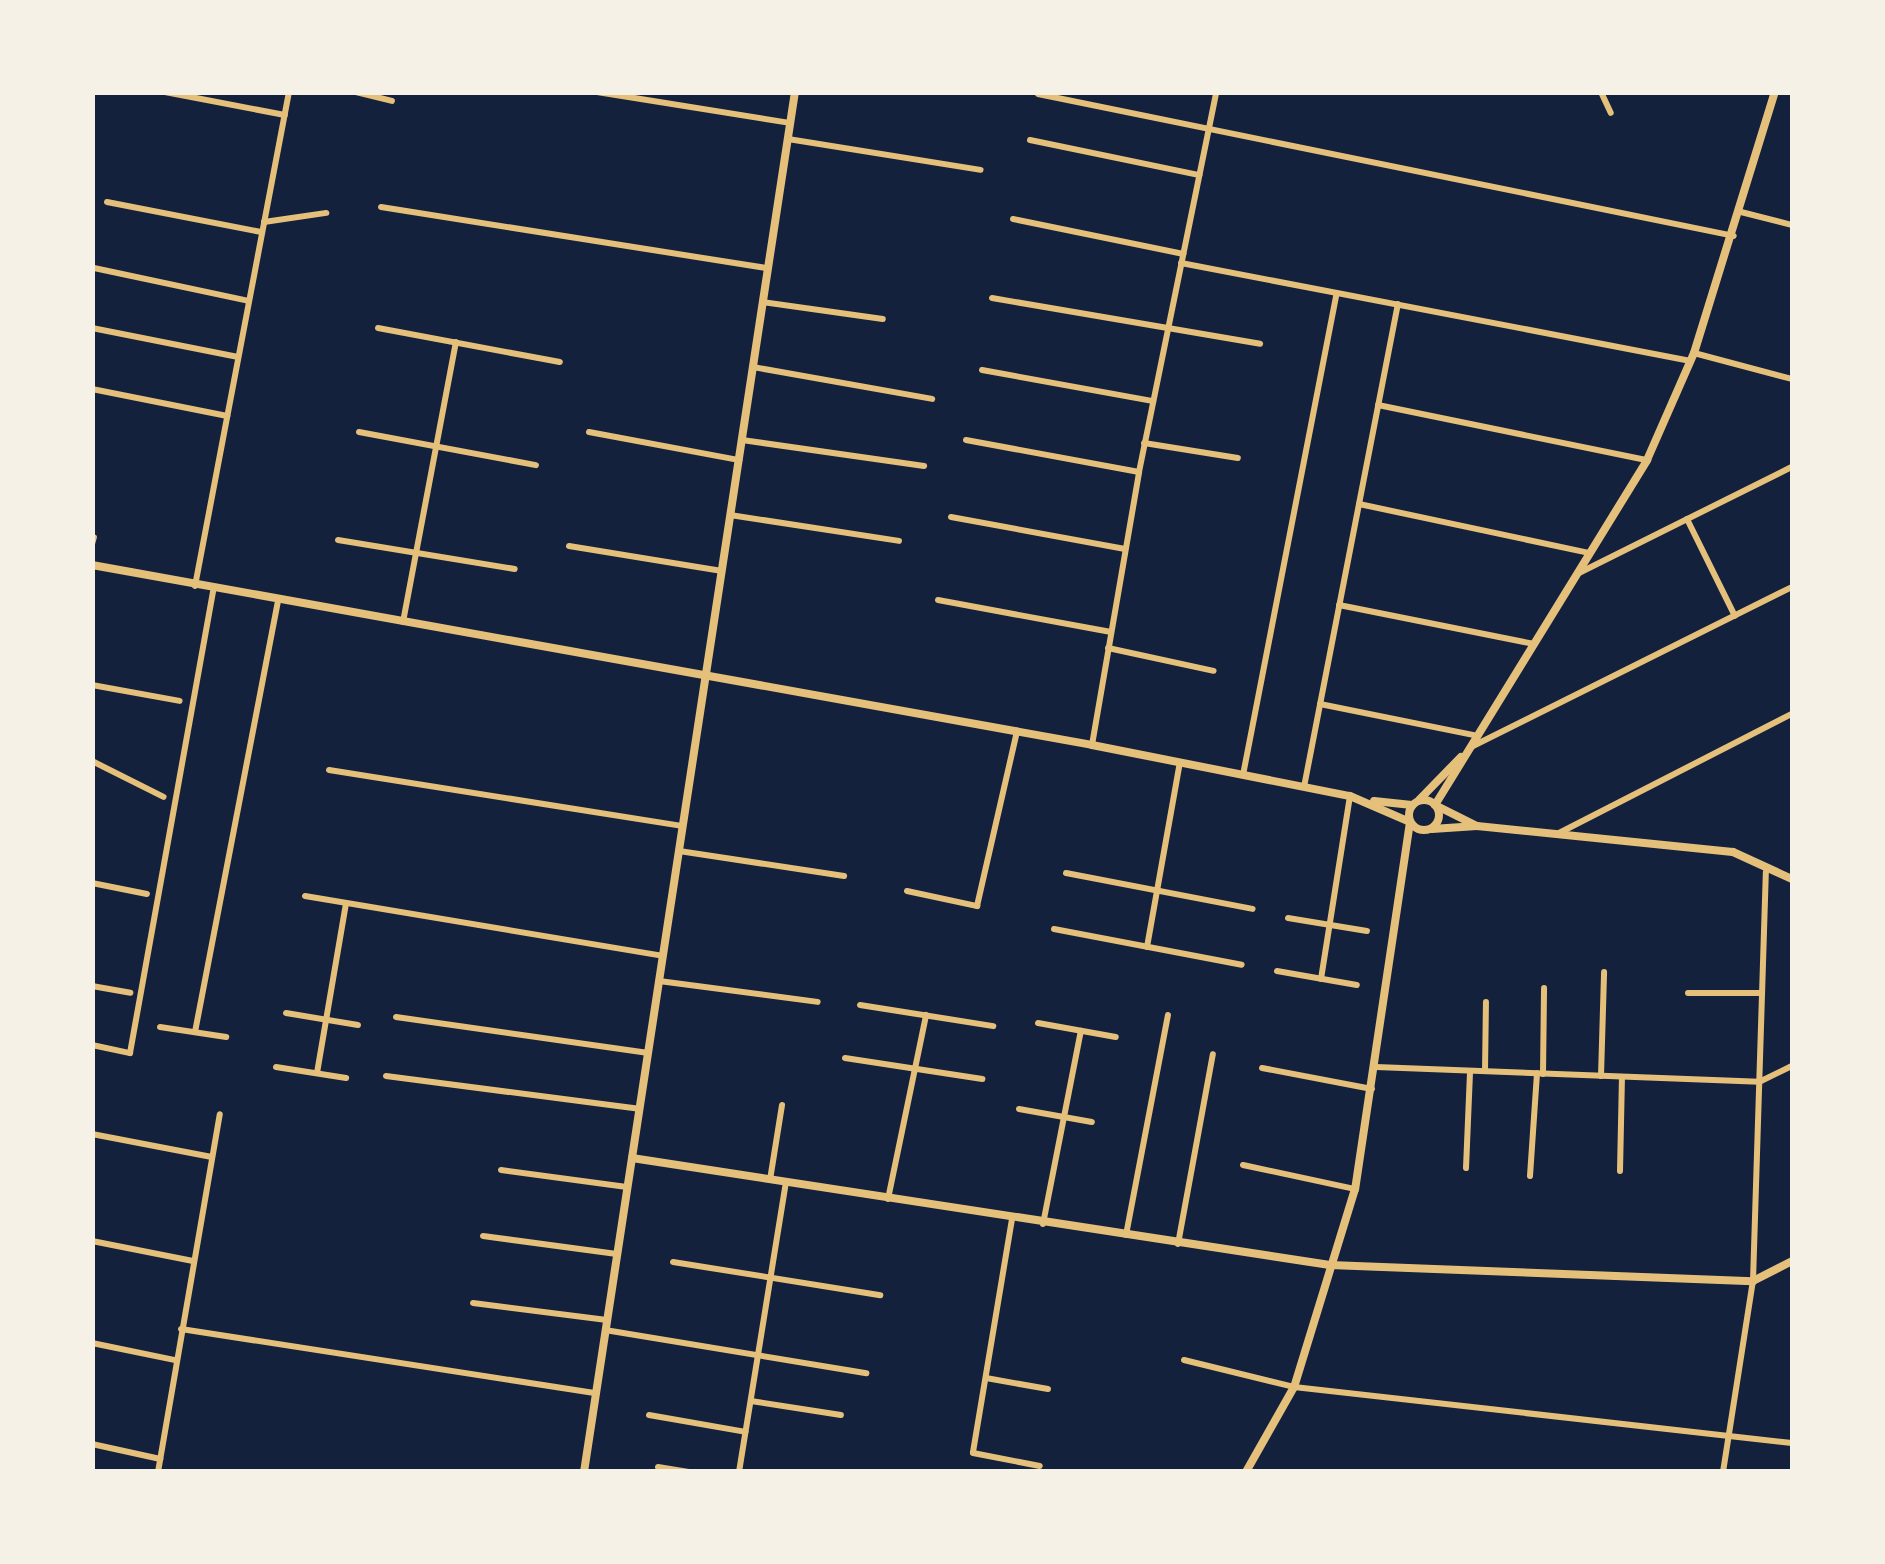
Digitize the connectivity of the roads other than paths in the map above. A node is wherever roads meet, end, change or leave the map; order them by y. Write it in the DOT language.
graph roads {
  1 [pos="165,92"];
  2 [pos="289,92"];
  3 [pos="356,92"];
  4 [pos="596,92"];
  5 [pos="795,92"];
  6 [pos="1216,92"];
  7 [pos="1601,92"];
  8 [pos="1775,92"];
  9 [pos="1038,94"];
  10 [pos="392,101"];
  11 [pos="1611,113"];
  12 [pos="285,115"];
  13 [pos="790,124"];
  14 [pos="1208,130"];
  15 [pos="788,139"];
  16 [pos="1030,140"];
  17 [pos="982,170"];
  18 [pos="1199,175"];
  19 [pos="107,202"];
  20 [pos="381,207"];
  21 [pos="1741,212"];
  22 [pos="326,214"];
  23 [pos="1013,219"];
  24 [pos="264,222"];
  25 [pos="1792,226"];
  26 [pos="262,232"];
  27 [pos="1734,236"];
  28 [pos="1182,258"];
  29 [pos="94,268"];
  30 [pos="768,268"];
  31 [pos="1337,292"];
  32 [pos="992,298"];
  33 [pos="249,301"];
  34 [pos="762,302"];
  35 [pos="1398,304"];
  36 [pos="883,318"];
  37 [pos="1168,326"];
  38 [pos="92,328"];
  39 [pos="378,328"];
  40 [pos="456,342"];
  41 [pos="1260,344"];
  42 [pos="238,357"];
  43 [pos="1693,357"];
  44 [pos="560,362"];
  45 [pos="753,367"];
  46 [pos="982,370"];
  47 [pos="1792,379"];
  48 [pos="92,389"];
  49 [pos="932,399"];
  50 [pos="1153,401"];
  51 [pos="1378,405"];
  52 [pos="227,416"];
  53 [pos="358,432"];
  54 [pos="588,432"];
  55 [pos="742,440"];
  56 [pos="966,440"];
  57 [pos="1144,443"];
  58 [pos="436,446"];
  59 [pos="1238,458"];
  60 [pos="739,460"];
  61 [pos="1647,460"];
  62 [pos="536,465"];
  63 [pos="924,466"];
  64 [pos="1792,467"];
  65 [pos="1139,472"];
  66 [pos="1359,504"];
  67 [pos="730,516"];
  68 [pos="951,516"];
  69 [pos="1687,519"];
  70 [pos="338,540"];
  71 [pos="899,541"];
  72 [pos="569,546"];
  73 [pos="1126,548"];
  74 [pos="416,553"];
  75 [pos="1590,553"];
  76 [pos="92,564"];
  77 [pos="516,569"];
  78 [pos="722,570"];
  79 [pos="1577,574"];
  80 [pos="194,586"];
  81 [pos="1792,587"];
  82 [pos="212,590"];
  83 [pos="938,600"];
  84 [pos="278,602"];
  85 [pos="1339,605"];
  86 [pos="1735,616"];
  87 [pos="403,622"];
  88 [pos="1111,632"];
  89 [pos="1534,644"];
  90 [pos="1108,648"];
  91 [pos="1214,671"];
  92 [pos="706,674"];
  93 [pos="92,685"];
  94 [pos="180,701"];
  95 [pos="1320,704"];
  96 [pos="1792,714"];
  97 [pos="1018,731"];
  98 [pos="1478,736"];
  99 [pos="1092,745"];
  100 [pos="1471,747"];
  101 [pos="92,760"];
  102 [pos="1180,762"];
  103 [pos="329,770"];
  104 [pos="1243,775"];
  105 [pos="1304,787"];
  106 [pos="1350,796"];
  107 [pos="164,797"];
  108 [pos="1365,800"];
  109 [pos="1416,803"];
  110 [pos="1435,805"];
  111 [pos="1410,822"];
  112 [pos="682,826"];
  113 [pos="1478,826"];
  114 [pos="1428,830"];
  115 [pos="1558,833"];
  116 [pos="678,851"];
  117 [pos="1405,853"];
  118 [pos="1766,872"];
  119 [pos="1066,873"];
  120 [pos="844,876"];
  121 [pos="1792,879"];
  122 [pos="92,883"];
  123 [pos="1157,890"];
  124 [pos="907,891"];
  125 [pos="147,894"];
  126 [pos="306,896"];
  127 [pos="346,903"];
  128 [pos="1253,909"];
  129 [pos="1288,918"];
  130 [pos="1329,925"];
  131 [pos="1054,929"];
  132 [pos="1367,931"];
  133 [pos="1146,947"];
  134 [pos="662,956"];
  135 [pos="1242,965"];
  136 [pos="1277,971"];
  137 [pos="1604,972"];
  138 [pos="1320,979"];
  139 [pos="658,981"];
  140 [pos="1358,985"];
  141 [pos="92,986"];
  142 [pos="1544,988"];
  143 [pos="130,993"];
  144 [pos="1688,993"];
  145 [pos="1762,993"];
  146 [pos="818,1002"];
  147 [pos="1486,1002"];
  148 [pos="860,1005"];
  149 [pos="286,1013"];
  150 [pos="1168,1015"];
  151 [pos="926,1016"];
  152 [pos="396,1018"];
  153 [pos="326,1020"];
  154 [pos="1038,1023"];
  155 [pos="358,1025"];
  156 [pos="993,1026"];
  157 [pos="160,1027"];
  158 [pos="1081,1031"];
  159 [pos="195,1032"];
  160 [pos="226,1037"];
  161 [pos="1116,1037"];
  162 [pos="92,1044"];
  163 [pos="648,1054"];
  164 [pos="1213,1054"];
  165 [pos="846,1058"];
  166 [pos="276,1066"];
  167 [pos="1792,1066"];
  168 [pos="1376,1067"];
  169 [pos="1262,1068"];
  170 [pos="915,1069"];
  171 [pos="1470,1071"];
  172 [pos="1484,1072"];
  173 [pos="317,1073"];
  174 [pos="1540,1074"];
  175 [pos="386,1076"];
  176 [pos="1600,1076"];
  177 [pos="1622,1077"];
  178 [pos="346,1078"];
  179 [pos="982,1080"];
  180 [pos="1760,1082"];
  181 [pos="1372,1090"];
  182 [pos="782,1105"];
  183 [pos="1019,1109"];
  184 [pos="639,1110"];
  185 [pos="220,1114"];
  186 [pos="1064,1117"];
  187 [pos="1092,1122"];
  188 [pos="92,1134"];
  189 [pos="212,1157"];
  190 [pos="632,1158"];
  191 [pos="1242,1164"];
  192 [pos="1466,1168"];
  193 [pos="501,1170"];
  194 [pos="1620,1170"];
  195 [pos="1530,1176"];
  196 [pos="770,1180"];
  197 [pos="786,1182"];
  198 [pos="627,1187"];
  199 [pos="1355,1189"];
  200 [pos="888,1199"];
  201 [pos="1012,1219"];
  202 [pos="1042,1224"];
  203 [pos="483,1236"];
  204 [pos="1125,1237"];
  205 [pos="92,1241"];
  206 [pos="1178,1246"];
  207 [pos="617,1254"];
  208 [pos="192,1261"];
  209 [pos="1792,1261"];
  210 [pos="673,1262"];
  211 [pos="1330,1265"];
  212 [pos="770,1278"];
  213 [pos="1753,1281"];
  214 [pos="880,1296"];
  215 [pos="474,1302"];
  216 [pos="606,1325"];
  217 [pos="181,1329"];
  218 [pos="92,1343"];
  219 [pos="758,1355"];
  220 [pos="176,1360"];
  221 [pos="1184,1360"];
  222 [pos="866,1374"];
  223 [pos="986,1378"];
  224 [pos="1294,1386"];
  225 [pos="1048,1389"];
  226 [pos="596,1393"];
  227 [pos="750,1401"];
  228 [pos="650,1415"];
  229 [pos="841,1415"];
  230 [pos="746,1432"];
  231 [pos="1733,1432"];
  232 [pos="1792,1443"];
  233 [pos="92,1444"];
  234 [pos="160,1459"];
  235 [pos="1040,1466"];
  236 [pos="658,1467"];
  237 [pos="158,1472"];
  238 [pos="584,1472"];
  239 [pos="689,1472"];
  240 [pos="739,1472"];
  241 [pos="1246,1472"];
  242 [pos="1723,1472"];
  1 -- 12 [label="street"];
  2 -- 12 [label="street"];
  3 -- 10 [label="street"];
  4 -- 13 [label="street"];
  5 -- 13 [label="street"];
  6 -- 14 [label="street"];
  7 -- 11 [label="street"];
  8 -- 21 [label="street"];
  9 -- 14 [label="street"];
  12 -- 24 [label="street"];
  13 -- 15 [label="street"];
  14 -- 18 [label="street"];
  14 -- 27 [label="street"];
  15 -- 17 [label="street"];
  15 -- 30 [label="street"];
  16 -- 18 [label="street"];
  18 -- 28 [label="street"];
  19 -- 26 [label="street"];
  20 -- 30 [label="street"];
  21 -- 25 [label="street"];
  21 -- 27 [label="street"];
  22 -- 24 [label="street"];
  23 -- 28 [label="street"];
  24 -- 26 [label="street"];
  26 -- 33 [label="street"];
  27 -- 43 [label="street"];
  28 -- 31 [label="street"];
  28 -- 37 [label="street"];
  29 -- 33 [label="street"];
  30 -- 34 [label="street"];
  31 -- 35 [label="street"];
  31 -- 104 [label="street"];
  32 -- 37 [label="street"];
  33 -- 42 [label="street"];
  34 -- 36 [label="street"];
  34 -- 45 [label="street"];
  35 -- 43 [label="street"];
  35 -- 51 [label="street"];
  37 -- 41 [label="street"];
  37 -- 50 [label="street"];
  38 -- 42 [label="street"];
  39 -- 40 [label="street"];
  40 -- 44 [label="street"];
  40 -- 58 [label="street"];
  42 -- 52 [label="street"];
  43 -- 47 [label="street"];
  43 -- 61 [label="street"];
  45 -- 49 [label="street"];
  45 -- 55 [label="street"];
  46 -- 50 [label="street"];
  48 -- 52 [label="street"];
  50 -- 57 [label="street"];
  51 -- 61 [label="street"];
  51 -- 66 [label="street"];
  52 -- 80 [label="street"];
  53 -- 58 [label="street"];
  54 -- 60 [label="street"];
  55 -- 60 [label="street"];
  55 -- 63 [label="street"];
  56 -- 65 [label="street"];
  57 -- 59 [label="street"];
  57 -- 65 [label="street"];
  58 -- 62 [label="street"];
  58 -- 74 [label="street"];
  60 -- 67 [label="street"];
  61 -- 75 [label="street"];
  64 -- 69 [label="street"];
  65 -- 73 [label="street"];
  66 -- 75 [label="street"];
  66 -- 85 [label="street"];
  67 -- 71 [label="street"];
  67 -- 78 [label="street"];
  68 -- 73 [label="street"];
  69 -- 79 [label="street"];
  69 -- 86 [label="street"];
  70 -- 74 [label="street"];
  72 -- 78 [label="street"];
  73 -- 88 [label="street"];
  74 -- 77 [label="street"];
  74 -- 87 [label="street"];
  75 -- 79 [label="street"];
  76 -- 80 [label="street"];
  78 -- 92 [label="street"];
  79 -- 89 [label="street"];
  80 -- 82 [label="street"];
  81 -- 86 [label="street"];
  82 -- 84 [label="street"];
  82 -- 162 [label="street"];
  83 -- 88 [label="street"];
  84 -- 87 [label="street"];
  84 -- 159 [label="street"];
  85 -- 89 [label="street"];
  85 -- 95 [label="street"];
  86 -- 100 [label="street"];
  87 -- 92 [label="street"];
  88 -- 90 [label="street"];
  89 -- 98 [label="street"];
  90 -- 91 [label="street"];
  90 -- 99 [label="street"];
  92 -- 97 [label="street"];
  92 -- 112 [label="street"];
  93 -- 94 [label="street"];
  95 -- 98 [label="street"];
  95 -- 105 [label="street"];
  96 -- 115 [label="street"];
  97 -- 99 [label="street"];
  97 -- 124 [label="street"];
  98 -- 100 [label="street"];
  99 -- 102 [label="street"];
  100 -- 109 [label="street"];
  100 -- 110 [label="street"];
  101 -- 107 [label="street"];
  102 -- 104 [label="street"];
  102 -- 123 [label="street"];
  103 -- 112 [label="street"];
  104 -- 105 [label="street"];
  105 -- 106 [label="street"];
  106 -- 108 [label="street"];
  106 -- 130 [label="street"];
  108 -- 109 [label="street"];
  108 -- 111 [label="street"];
  109 -- 110 [label="street"];
  109 -- 111 [label="street"];
  110 -- 113 [label="street"];
  110 -- 114 [label="street"];
  111 -- 114 [label="street"];
  111 -- 117 [label="street"];
  112 -- 116 [label="street"];
  113 -- 114 [label="street"];
  113 -- 115 [label="street"];
  114 -- 117 [label="street"];
  115 -- 118 [label="street"];
  116 -- 120 [label="street"];
  116 -- 134 [label="street"];
  117 -- 168 [label="street"];
  118 -- 121 [label="street"];
  118 -- 145 [label="street"];
  119 -- 123 [label="street"];
  122 -- 125 [label="street"];
  123 -- 128 [label="street"];
  123 -- 133 [label="street"];
  126 -- 127 [label="street"];
  127 -- 134 [label="street"];
  127 -- 153 [label="street"];
  129 -- 130 [label="street"];
  130 -- 132 [label="street"];
  130 -- 138 [label="street"];
  131 -- 133 [label="street"];
  133 -- 135 [label="street"];
  134 -- 139 [label="street"];
  136 -- 138 [label="street"];
  137 -- 176 [label="street"];
  138 -- 140 [label="street"];
  139 -- 146 [label="street"];
  139 -- 163 [label="street"];
  141 -- 143 [label="street"];
  142 -- 174 [label="street"];
  144 -- 145 [label="street"];
  145 -- 180 [label="street"];
  147 -- 172 [label="street"];
  148 -- 151 [label="street"];
  149 -- 153 [label="street"];
  150 -- 204 [label="street"];
  151 -- 156 [label="street"];
  151 -- 170 [label="street"];
  152 -- 163 [label="street"];
  153 -- 155 [label="street"];
  153 -- 173 [label="street"];
  154 -- 158 [label="street"];
  157 -- 159 [label="street"];
  158 -- 161 [label="street"];
  158 -- 186 [label="street"];
  159 -- 160 [label="street"];
  163 -- 184 [label="street"];
  164 -- 206 [label="street"];
  165 -- 170 [label="street"];
  166 -- 173 [label="street"];
  167 -- 180 [label="street"];
  168 -- 171 [label="street"];
  168 -- 181 [label="street"];
  169 -- 181 [label="street"];
  170 -- 179 [label="street"];
  170 -- 200 [label="street"];
  171 -- 172 [label="street"];
  171 -- 192 [label="street"];
  172 -- 174 [label="street"];
  173 -- 178 [label="street"];
  174 -- 176 [label="street"];
  174 -- 195 [label="street"];
  175 -- 184 [label="street"];
  176 -- 177 [label="street"];
  177 -- 180 [label="street"];
  177 -- 194 [label="street"];
  180 -- 213 [label="street"];
  181 -- 199 [label="street"];
  182 -- 196 [label="street"];
  183 -- 186 [label="street"];
  184 -- 190 [label="street"];
  185 -- 189 [label="street"];
  186 -- 187 [label="street"];
  186 -- 202 [label="street"];
  188 -- 189 [label="street"];
  189 -- 208 [label="street"];
  190 -- 196 [label="street"];
  190 -- 198 [label="street"];
  191 -- 199 [label="street"];
  193 -- 198 [label="street"];
  196 -- 197 [label="street"];
  197 -- 200 [label="street"];
  197 -- 212 [label="street"];
  198 -- 207 [label="street"];
  199 -- 211 [label="street"];
  200 -- 201 [label="street"];
  201 -- 202 [label="street"];
  201 -- 223 [label="street"];
  202 -- 204 [label="street"];
  203 -- 207 [label="street"];
  204 -- 206 [label="street"];
  205 -- 208 [label="street"];
  206 -- 211 [label="street"];
  207 -- 216 [label="street"];
  208 -- 217 [label="street"];
  209 -- 213 [label="street"];
  210 -- 212 [label="street"];
  211 -- 213 [label="street"];
  211 -- 224 [label="street"];
  212 -- 214 [label="street"];
  212 -- 219 [label="street"];
  213 -- 231 [label="street"];
  215 -- 216 [label="street"];
  216 -- 219 [label="street"];
  216 -- 226 [label="street"];
  217 -- 220 [label="street"];
  217 -- 226 [label="street"];
  218 -- 220 [label="street"];
  219 -- 222 [label="street"];
  219 -- 227 [label="street"];
  220 -- 234 [label="street"];
  221 -- 224 [label="street"];
  223 -- 225 [label="street"];
  223 -- 235 [label="street"];
  224 -- 231 [label="street"];
  224 -- 241 [label="street"];
  226 -- 238 [label="street"];
  227 -- 229 [label="street"];
  227 -- 230 [label="street"];
  228 -- 230 [label="street"];
  230 -- 240 [label="street"];
  231 -- 232 [label="street"];
  231 -- 242 [label="street"];
  233 -- 234 [label="street"];
  234 -- 237 [label="street"];
  236 -- 239 [label="street"];
}
